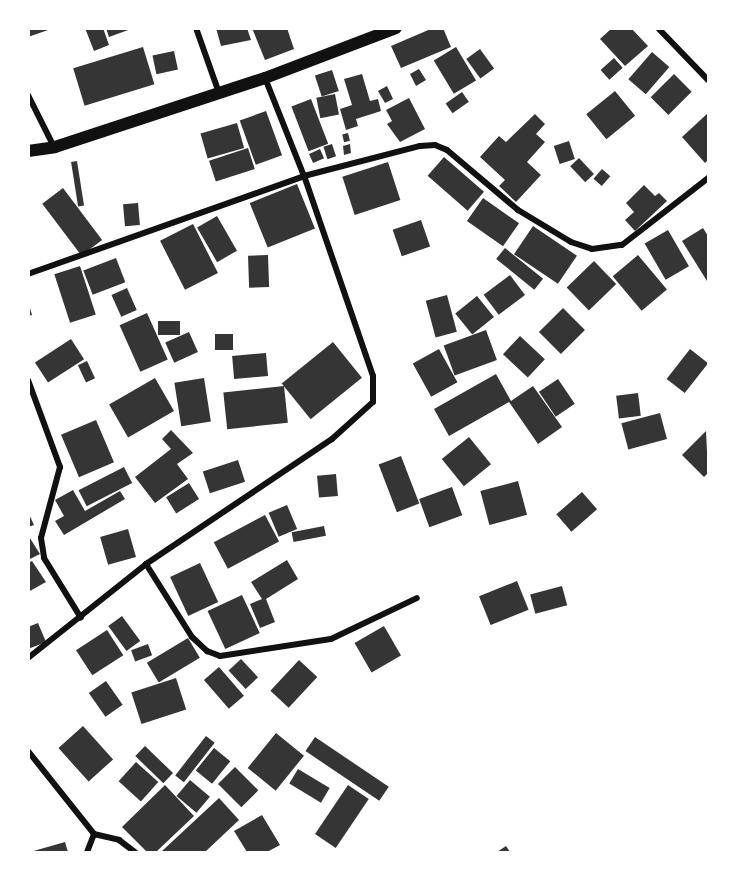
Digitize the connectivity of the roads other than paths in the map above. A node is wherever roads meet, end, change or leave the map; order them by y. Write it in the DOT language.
graph roads {
  1 [pos="196,28"];
  2 [pos="396,28"];
  3 [pos="658,28"];
  4 [pos="265,78"];
  5 [pos="708,80"];
  6 [pos="219,93"];
  7 [pos="28,95"];
  8 [pos="55,147"];
  9 [pos="28,150"];
  10 [pos="304,176"];
  11 [pos="708,178"];
  12 [pos="28,274"];
  13 [pos="28,380"];
  14 [pos="146,564"];
  15 [pos="417,598"];
  16 [pos="81,618"];
  17 [pos="28,658"];
  18 [pos="28,751"];
  19 [pos="94,834"];
  20 [pos="87,852"];
  21 [pos="135,852"];
  1 -- 6 [label="street"];
  2 -- 4 [label="main road"];
  3 -- 5 [label="street"];
  4 -- 6 [label="main road"];
  4 -- 10 [label="street"];
  6 -- 8 [label="main road"];
  7 -- 8 [label="street"];
  8 -- 9 [label="main road"];
  10 -- 11 [label="street"];
  10 -- 12 [label="street"];
  10 -- 14 [label="street"];
  13 -- 16 [label="street"];
  14 -- 15 [label="street"];
  14 -- 16 [label="street"];
  16 -- 17 [label="street"];
  18 -- 19 [label="street"];
  19 -- 20 [label="street"];
  19 -- 21 [label="street"];
}
